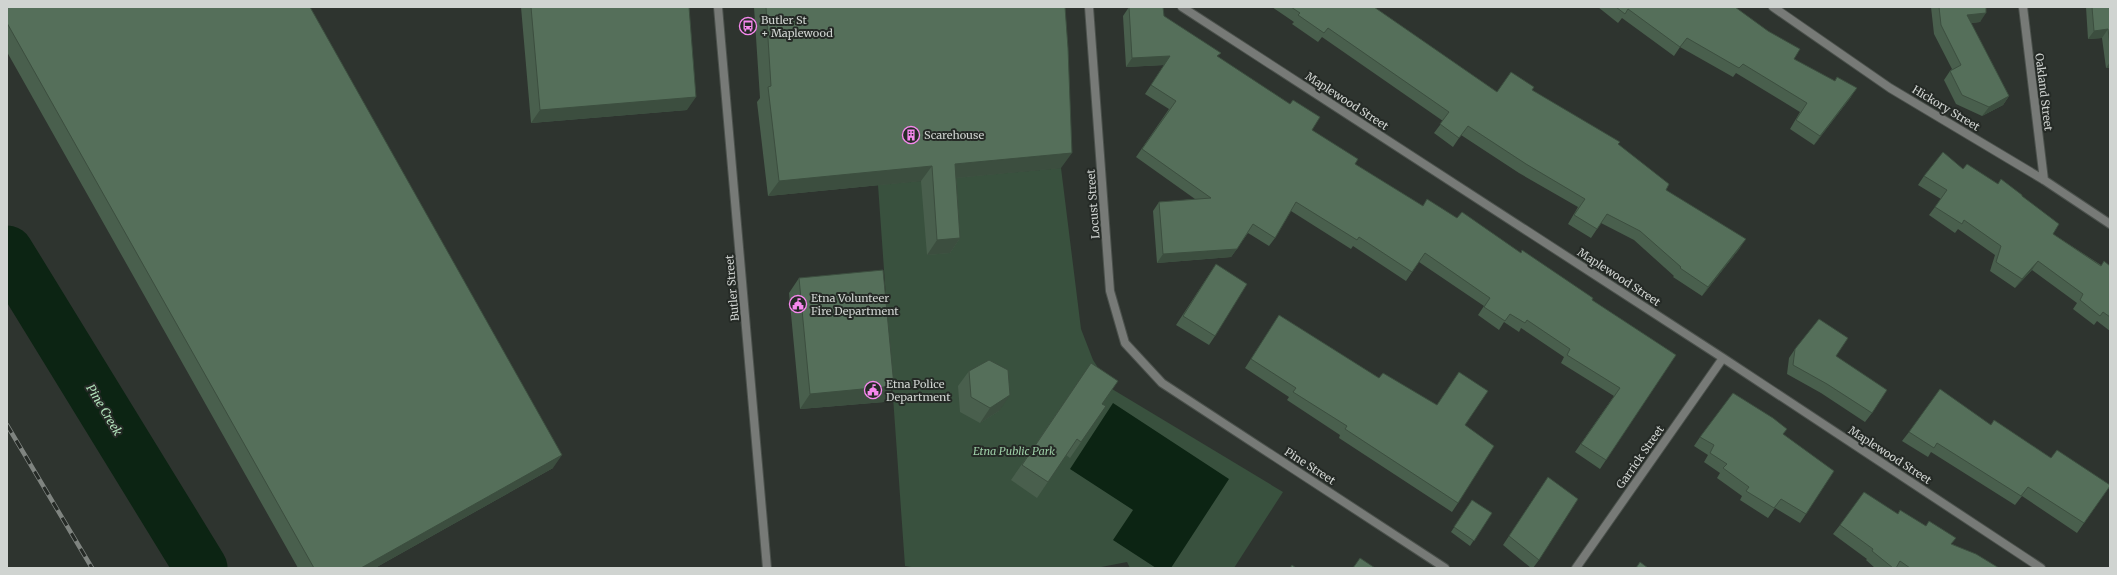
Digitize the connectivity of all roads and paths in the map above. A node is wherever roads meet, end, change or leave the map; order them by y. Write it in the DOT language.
graph roads {
  1 [pos="718,7"];
  2 [pos="1089,7"];
  3 [pos="1182,7"];
  4 [pos="1773,7"];
  5 [pos="2023,7"];
  6 [pos="2044,180"];
  7 [pos="2110,224"];
  8 [pos="1723,358"];
  9 [pos="1162,383"];
  10 [pos="767,568"];
  11 [pos="1445,568"];
  12 [pos="1576,568"];
  13 [pos="2041,568"];
  1 -- 10 [label="street, Butler Street"];
  2 -- 9 [label="street, Locust Street"];
  3 -- 8 [label="street, Maplewood Street"];
  4 -- 6 [label="street, Hickory Street"];
  5 -- 6 [label="street, Oakland Street"];
  6 -- 7 [label="street, Hickory Street"];
  8 -- 12 [label="street, Garrick Street"];
  8 -- 13 [label="street, Maplewood Street"];
  9 -- 11 [label="street, Pine Street"];
}
